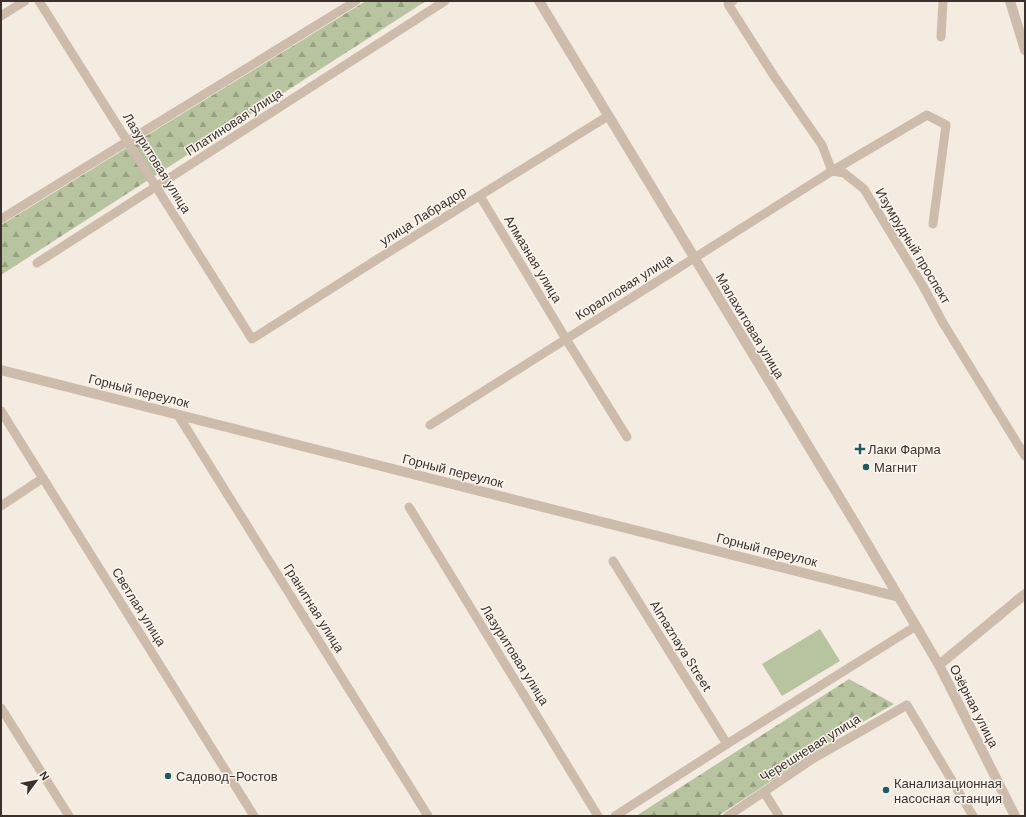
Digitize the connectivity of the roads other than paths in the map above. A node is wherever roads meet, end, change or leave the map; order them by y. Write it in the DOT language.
graph roads {
  1 [pos="25,1"];
  2 [pos="39,1"];
  3 [pos="356,1"];
  4 [pos="445,1"];
  5 [pos="539,1"];
  6 [pos="943,1"];
  7 [pos="1010,1"];
  8 [pos="731,2"];
  9 [pos="1,16"];
  10 [pos="941,37"];
  11 [pos="1025,50"];
  12 [pos="608,116"];
  13 [pos="128,141"];
  14 [pos="832,171"];
  15 [pos="157,187"];
  16 [pos="480,196"];
  17 [pos="1,219"];
  18 [pos="933,224"];
  19 [pos="694,258"];
  20 [pos="37,263"];
  21 [pos="252,339"];
  22 [pos="566,339"];
  23 [pos="1,370"];
  24 [pos="1,411"];
  25 [pos="178,414"];
  26 [pos="430,425"];
  27 [pos="627,437"];
  28 [pos="1025,456"];
  29 [pos="42,478"];
  30 [pos="1,506"];
  31 [pos="409,508"];
  32 [pos="612,562"];
  33 [pos="1025,594"];
  34 [pos="899,597"];
  35 [pos="916,626"];
  36 [pos="939,665"];
  37 [pos="1,708"];
  38 [pos="727,744"];
  39 [pos="764,792"];
  40 [pos="69,816"];
  41 [pos="254,816"];
  42 [pos="428,816"];
  43 [pos="598,816"];
  44 [pos="615,816"];
  45 [pos="728,816"];
  46 [pos="779,816"];
  47 [pos="973,816"];
  48 [pos="1015,816"];
  1 -- 9 [label="street"];
  2 -- 13 [label="street, Лазуритовая улица"];
  3 -- 13 [label="street"];
  4 -- 15 [label="street, Платиновая улица"];
  5 -- 12 [label="street, Малахитовая улица"];
  6 -- 10 [label="street"];
  7 -- 11 [label="street"];
  8 -- 14 [label="street"];
  12 -- 16 [label="street, улица Лабрадор"];
  12 -- 19 [label="street, Малахитовая улица"];
  13 -- 15 [label="street, Лазуритовая улица"];
  13 -- 17 [label="street"];
  14 -- 18 [label="street, Коралловая улица"];
  14 -- 19 [label="street, Коралловая улица"];
  14 -- 28 [label="street, Изумрудный проспект"];
  15 -- 20 [label="street, Платиновая улица"];
  15 -- 21 [label="street, Лазуритовая улица"];
  16 -- 21 [label="street, улица Лабрадор"];
  16 -- 22 [label="street, Алмазная улица"];
  19 -- 22 [label="street, Коралловая улица"];
  19 -- 34 [label="street, Малахитовая улица"];
  22 -- 26 [label="street, Коралловая улица"];
  22 -- 27 [label="street, Алмазная улица"];
  23 -- 25 [label="street, Горный переулок"];
  24 -- 29 [label="street, Светлая улица"];
  25 -- 34 [label="street, Горный переулок"];
  25 -- 42 [label="street, Гранитная улица"];
  29 -- 30 [label="street"];
  29 -- 41 [label="street, Светлая улица"];
  31 -- 43 [label="street, Лазуритовая улица"];
  32 -- 38 [label="street, Almaznaya Street"];
  33 -- 36 [label="street, Озёрная улица"];
  34 -- 35 [label="street, Малахитовая улица"];
  35 -- 36 [label="street, Малахитовая улица"];
  35 -- 38 [label="street"];
  36 -- 48 [label="street, Озёрная улица"];
  37 -- 40 [label="street"];
  38 -- 44 [label="street"];
  39 -- 45 [label="street, Черешневая улица"];
  39 -- 46 [label="street"];
  39 -- 47 [label="street, Черешневая улица"];
}
